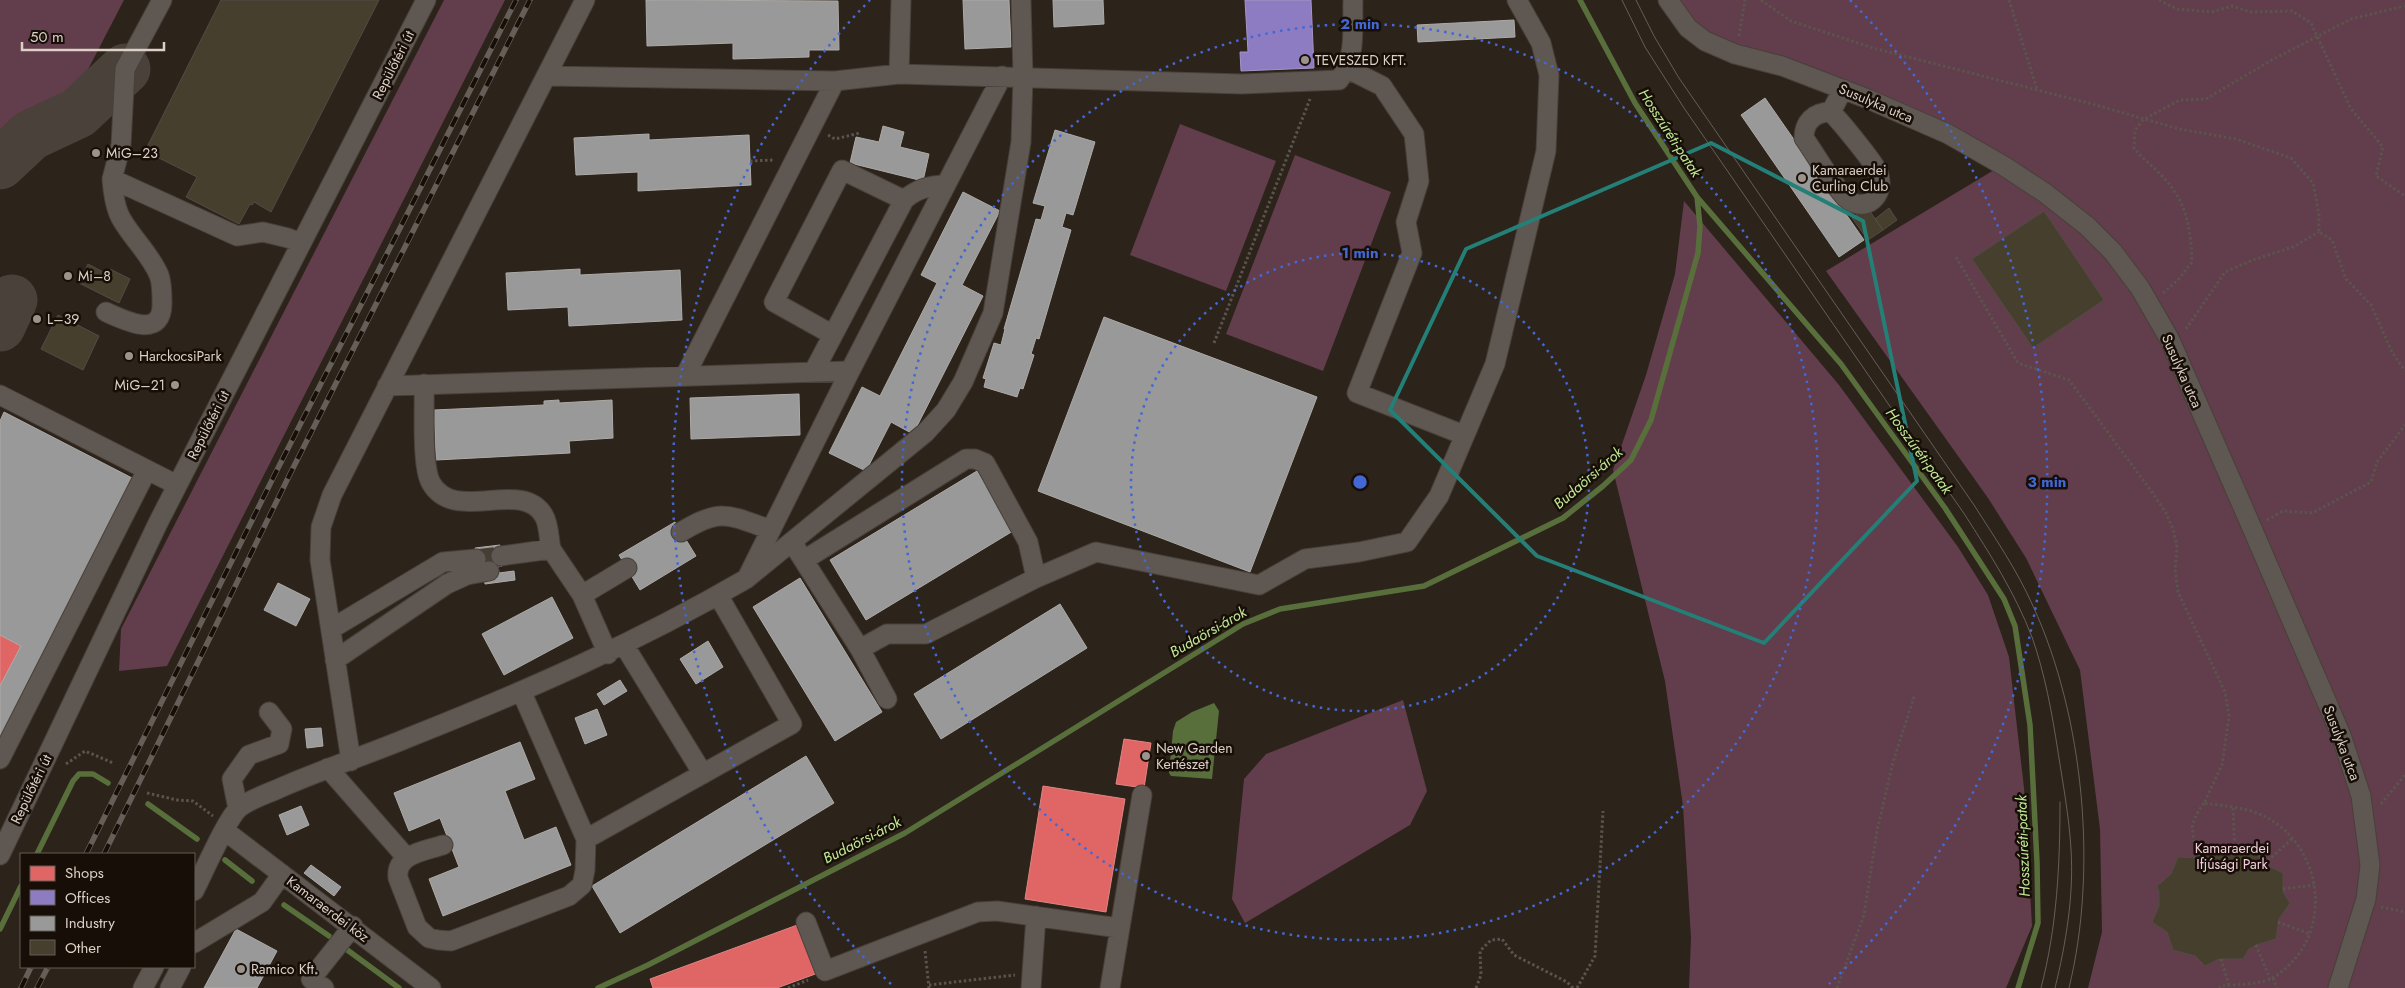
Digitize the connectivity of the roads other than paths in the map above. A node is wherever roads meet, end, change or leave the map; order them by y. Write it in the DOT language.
graph roads {
  1 [pos="162,0"];
  2 [pos="426,0"];
  3 [pos="586,0"];
  4 [pos="901,0"];
  5 [pos="1021,0"];
  6 [pos="1353,0"];
  7 [pos="1517,0"];
  8 [pos="1668,0"];
  9 [pos="1348,69"];
  10 [pos="899,74"];
  11 [pos="547,76"];
  12 [pos="1002,76"];
  13 [pos="1023,76"];
  14 [pos="835,82"];
  15 [pos="1844,89"];
  16 [pos="1831,112"];
  17 [pos="112,179"];
  18 [pos="946,186"];
  19 [pos="904,200"];
  20 [pos="301,243"];
  21 [pos="106,312"];
  22 [pos="833,335"];
  23 [pos="814,371"];
  24 [pos="850,371"];
  25 [pos="686,374"];
  26 [pos="424,384"];
  27 [pos="387,386"];
  28 [pos="0,396"];
  29 [pos="1464,435"];
  30 [pos="147,470"];
  31 [pos="177,485"];
  32 [pos="771,530"];
  33 [pos="681,532"];
  34 [pos="792,542"];
  35 [pos="551,549"];
  36 [pos="804,560"];
  37 [pos="481,565"];
  38 [pos="627,568"];
  39 [pos="1036,578"];
  40 [pos="746,579"];
  41 [pos="582,595"];
  42 [pos="718,595"];
  43 [pos="331,629"];
  44 [pos="860,649"];
  45 [pos="616,650"];
  46 [pos="335,660"];
  47 [pos="522,693"];
  48 [pos="887,699"];
  49 [pos="269,712"];
  50 [pos="0,759"];
  51 [pos="351,761"];
  52 [pos="328,768"];
  53 [pos="703,774"];
  54 [pos="1142,795"];
  55 [pos="238,809"];
  56 [pos="224,830"];
  57 [pos="586,840"];
  58 [pos="443,845"];
  59 [pos="0,855"];
  60 [pos="406,857"];
  61 [pos="282,874"];
  62 [pos="195,889"];
  63 [pos="1036,916"];
  64 [pos="806,922"];
  65 [pos="353,926"];
  66 [pos="1119,928"];
  67 [pos="195,942"];
  68 [pos="153,968"];
  69 [pos="180,968"];
  70 [pos="1031,981"];
  71 [pos="322,987"];
  72 [pos="143,988"];
  73 [pos="170,988"];
  74 [pos="431,988"];
  75 [pos="1110,988"];
  76 [pos="2338,988"];
  1 -- 17 [label="street"];
  2 -- 20 [label="street, Repülőtéri út"];
  3 -- 11 [label="street"];
  4 -- 10 [label="street"];
  5 -- 13 [label="street"];
  6 -- 9 [label="street"];
  7 -- 29 [label="street"];
  8 -- 15 [label="street, Susulyka utca"];
  9 -- 13 [label="street"];
  9 -- 29 [label="street"];
  10 -- 12 [label="street"];
  10 -- 14 [label="street"];
  11 -- 14 [label="street"];
  11 -- 27 [label="street"];
  12 -- 13 [label="street"];
  12 -- 18 [label="street"];
  13 -- 34 [label="street"];
  14 -- 25 [label="street"];
  15 -- 16 [label="street"];
  15 -- 76 [label="street, Susulyka utca"];
  16 -- 16 [label="street"];
  17 -- 20 [label="street"];
  17 -- 21 [label="street"];
  18 -- 19 [label="street"];
  18 -- 24 [label="street"];
  19 -- 22 [label="street"];
  19 -- 22 [label="street"];
  20 -- 31 [label="street, Repülőtéri út"];
  22 -- 23 [label="street"];
  23 -- 24 [label="street"];
  23 -- 25 [label="street"];
  24 -- 32 [label="street"];
  25 -- 26 [label="street"];
  26 -- 27 [label="street"];
  26 -- 35 [label="street"];
  27 -- 43 [label="street"];
  28 -- 30 [label="street"];
  29 -- 39 [label="street"];
  30 -- 31 [label="street"];
  30 -- 50 [label="street"];
  31 -- 59 [label="street, Repülőtéri út"];
  32 -- 33 [label="street"];
  32 -- 40 [label="street"];
  34 -- 36 [label="street"];
  34 -- 40 [label="street"];
  35 -- 37 [label="street"];
  35 -- 41 [label="street"];
  36 -- 39 [label="street"];
  36 -- 44 [label="street"];
  37 -- 43 [label="street"];
  37 -- 46 [label="street"];
  38 -- 41 [label="street"];
  39 -- 44 [label="street"];
  40 -- 42 [label="street"];
  41 -- 45 [label="street"];
  42 -- 45 [label="street"];
  42 -- 53 [label="street"];
  43 -- 46 [label="street"];
  44 -- 48 [label="street"];
  45 -- 47 [label="street"];
  45 -- 53 [label="street"];
  46 -- 51 [label="street"];
  47 -- 51 [label="street"];
  47 -- 57 [label="street"];
  49 -- 55 [label="street"];
  51 -- 52 [label="street"];
  52 -- 55 [label="street"];
  52 -- 60 [label="street"];
  53 -- 57 [label="street"];
  54 -- 66 [label="street"];
  55 -- 56 [label="street"];
  56 -- 61 [label="street, Kamaraerdei köz"];
  56 -- 62 [label="street"];
  57 -- 60 [label="street"];
  58 -- 60 [label="street"];
  61 -- 65 [label="street, Kamaraerdei köz"];
  61 -- 67 [label="street"];
  63 -- 64 [label="street"];
  63 -- 66 [label="street"];
  63 -- 70 [label="street"];
  65 -- 71 [label="street"];
  65 -- 74 [label="street, Kamaraerdei köz"];
  66 -- 75 [label="street"];
  68 -- 72 [label="street"];
  69 -- 73 [label="street"];
}
